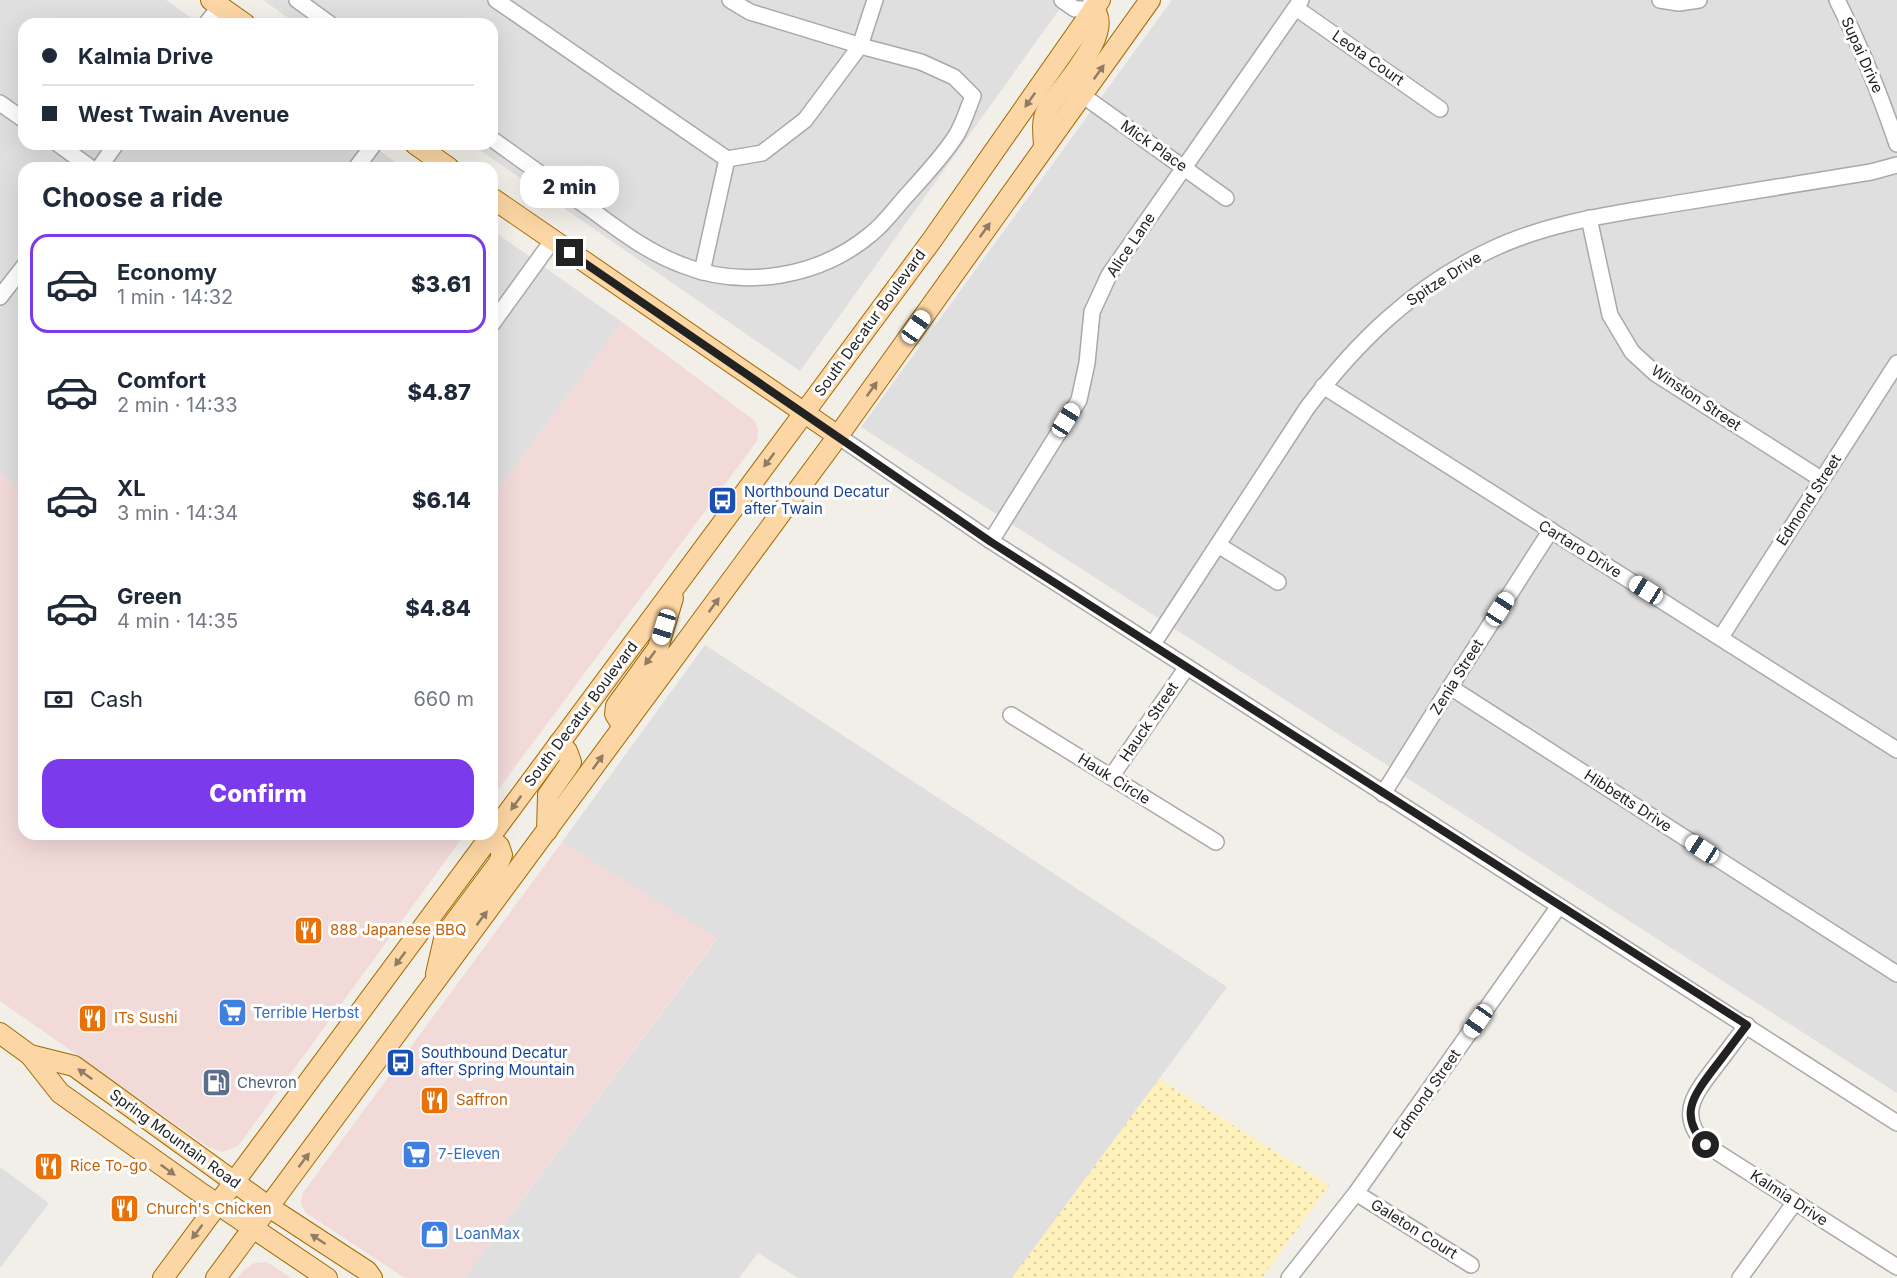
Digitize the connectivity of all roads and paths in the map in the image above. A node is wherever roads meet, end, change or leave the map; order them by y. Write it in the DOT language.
graph roads {
  1 [pos="297,0"];
  2 [pos="496,0"];
  3 [pos="730,0"];
  4 [pos="875,0"];
  5 [pos="1062,0"];
  6 [pos="1150,0"];
  7 [pos="1660,0"];
  8 [pos="1699,0"];
  9 [pos="1837,0"];
  10 [pos="215,3"];
  11 [pos="1094,3"];
  12 [pos="1298,4"];
  13 [pos="314,5"];
  14 [pos="209,18"];
  15 [pos="236,18"];
  16 [pos="325,18"];
  17 [pos="860,46"];
  18 [pos="1082,95"];
  19 [pos="0,103"];
  20 [pos="1440,109"];
  21 [pos="18,116"];
  22 [pos="498,143"];
  23 [pos="1897,144"];
  24 [pos="1044,148"];
  25 [pos="66,150"];
  26 [pos="424,150"];
  27 [pos="727,159"];
  28 [pos="82,162"];
  29 [pos="440,162"];
  30 [pos="1897,165"];
  31 [pos="1184,168"];
  32 [pos="1226,198"];
  33 [pos="498,202"];
  34 [pos="1589,218"];
  35 [pos="552,241"];
  36 [pos="702,272"];
  37 [pos="18,274"];
  38 [pos="0,297"];
  39 [pos="498,316"];
  40 [pos="1897,363"];
  41 [pos="1323,386"];
  42 [pos="804,413"];
  43 [pos="838,436"];
  44 [pos="1821,479"];
  45 [pos="1551,531"];
  46 [pos="991,542"];
  47 [pos="1218,544"];
  48 [pos="1278,582"];
  49 [pos="678,584"];
  50 [pos="1721,637"];
  51 [pos="1154,644"];
  52 [pos="1187,667"];
  53 [pos="1450,687"];
  54 [pos="1011,715"];
  55 [pos="623,727"];
  56 [pos="559,743"];
  57 [pos="1897,750"];
  58 [pos="1111,777"];
  59 [pos="1383,794"];
  60 [pos="498,826"];
  61 [pos="547,831"];
  62 [pos="488,840"];
  63 [pos="492,840"];
  64 [pos="1216,842"];
  65 [pos="1559,906"];
  66 [pos="1897,974"];
  67 [pos="435,982"];
  68 [pos="1747,1025"];
  69 [pos="0,1033"];
  70 [pos="30,1054"];
  71 [pos="1897,1123"];
  72 [pos="235,1182"];
  73 [pos="1356,1193"];
  74 [pos="1795,1202"];
  75 [pos="218,1205"];
  76 [pos="269,1207"];
  77 [pos="252,1229"];
  78 [pos="1471,1265"];
  79 [pos="1897,1267"];
  80 [pos="163,1278"];
  81 [pos="216,1278"];
  82 [pos="327,1278"];
  83 [pos="372,1278"];
  84 [pos="1289,1278"];
  85 [pos="1740,1278"];
  1 -- 13 [label="street"];
  2 -- 27 [label="street"];
  3 -- 17 [label="street"];
  4 -- 17 [label="street"];
  5 -- 11 [label="street"];
  18 -- 6 [label="main road, one-way"];
  7 -- 8 [label="street"];
  9 -- 23 [label="street, Supai Drive"];
  10 -- 14 [label="street"];
  10 -- 15 [label="main road"];
  11 -- 24 [label="main road"];
  11 -- 42 [label="main road, South Decatur Boulevard, one-way"];
  12 -- 20 [label="street, Leota Court"];
  12 -- 31 [label="street, Alice Lane"];
  13 -- 16 [label="street"];
  17 -- 27 [label="street"];
  17 -- 36 [label="street"];
  18 -- 24 [label="main road"];
  18 -- 31 [label="street, Mick Place"];
  19 -- 21 [label="street"];
  22 -- 36 [label="street"];
  43 -- 24 [label="main road, one-way"];
  25 -- 28 [label="street"];
  26 -- 29 [label="main road"];
  27 -- 36 [label="street"];
  30 -- 34 [label="street, Spitze Drive"];
  31 -- 32 [label="street, Mick Place"];
  31 -- 46 [label="street, Alice Lane"];
  33 -- 35 [label="main road"];
  34 -- 41 [label="street, Spitze Drive"];
  34 -- 44 [label="street, Winston Street"];
  35 -- 39 [label="street"];
  35 -- 42 [label="main road"];
  37 -- 38 [label="street"];
  40 -- 44 [label="street, Edmond Street"];
  41 -- 45 [label="street, Cartaro Drive"];
  41 -- 47 [label="street, Spitze Drive"];
  42 -- 43 [label="main road"];
  42 -- 49 [label="main road, South Decatur Boulevard, one-way"];
  43 -- 46 [label="street"];
  55 -- 43 [label="main road, one-way"];
  44 -- 50 [label="street, Edmond Street"];
  45 -- 50 [label="street, Cartaro Drive"];
  45 -- 53 [label="street, Zenia Street"];
  46 -- 51 [label="street"];
  47 -- 48 [label="street"];
  47 -- 51 [label="street, Spitze Drive"];
  49 -- 55 [label="main road, one-way"];
  49 -- 56 [label="main road, South Decatur Boulevard"];
  50 -- 57 [label="street, Cartaro Drive"];
  51 -- 52 [label="street"];
  52 -- 58 [label="street, Hauck Street"];
  52 -- 59 [label="street"];
  53 -- 59 [label="street, Zenia Street"];
  53 -- 66 [label="street, Hibbetts Drive"];
  54 -- 58 [label="street, Hauk Circle"];
  61 -- 55 [label="main road, one-way"];
  56 -- 60 [label="main road, South Decatur Boulevard, one-way"];
  56 -- 61 [label="main road"];
  58 -- 64 [label="street, Hauk Circle"];
  59 -- 65 [label="street"];
  67 -- 61 [label="main road, one-way"];
  62 -- 72 [label="main road, South Decatur Boulevard, one-way"];
  63 -- 67 [label="main road"];
  65 -- 68 [label="street"];
  65 -- 73 [label="street, Edmond Street"];
  76 -- 67 [label="main road, one-way"];
  68 -- 71 [label="street"];
  68 -- 74 [label="street, Kalmia Drive"];
  69 -- 70 [label="main road, Spring Mountain Road"];
  72 -- 70 [label="main road, Spring Mountain Road, one-way"];
  70 -- 75 [label="main road, Spring Mountain Road, one-way"];
  72 -- 75 [label="main road, South Decatur Boulevard"];
  72 -- 76 [label="main road, Spring Mountain Road"];
  73 -- 78 [label="street, Galeton Court"];
  73 -- 84 [label="street, Edmond Street"];
  74 -- 79 [label="street, Kalmia Drive"];
  74 -- 85 [label="street"];
  75 -- 77 [label="main road, Spring Mountain Road"];
  75 -- 80 [label="main road, South Decatur Boulevard, one-way"];
  76 -- 77 [label="main road"];
  83 -- 76 [label="main road, Spring Mountain Road, one-way"];
  77 -- 81 [label="main road"];
  77 -- 82 [label="main road, Spring Mountain Road"];
}
